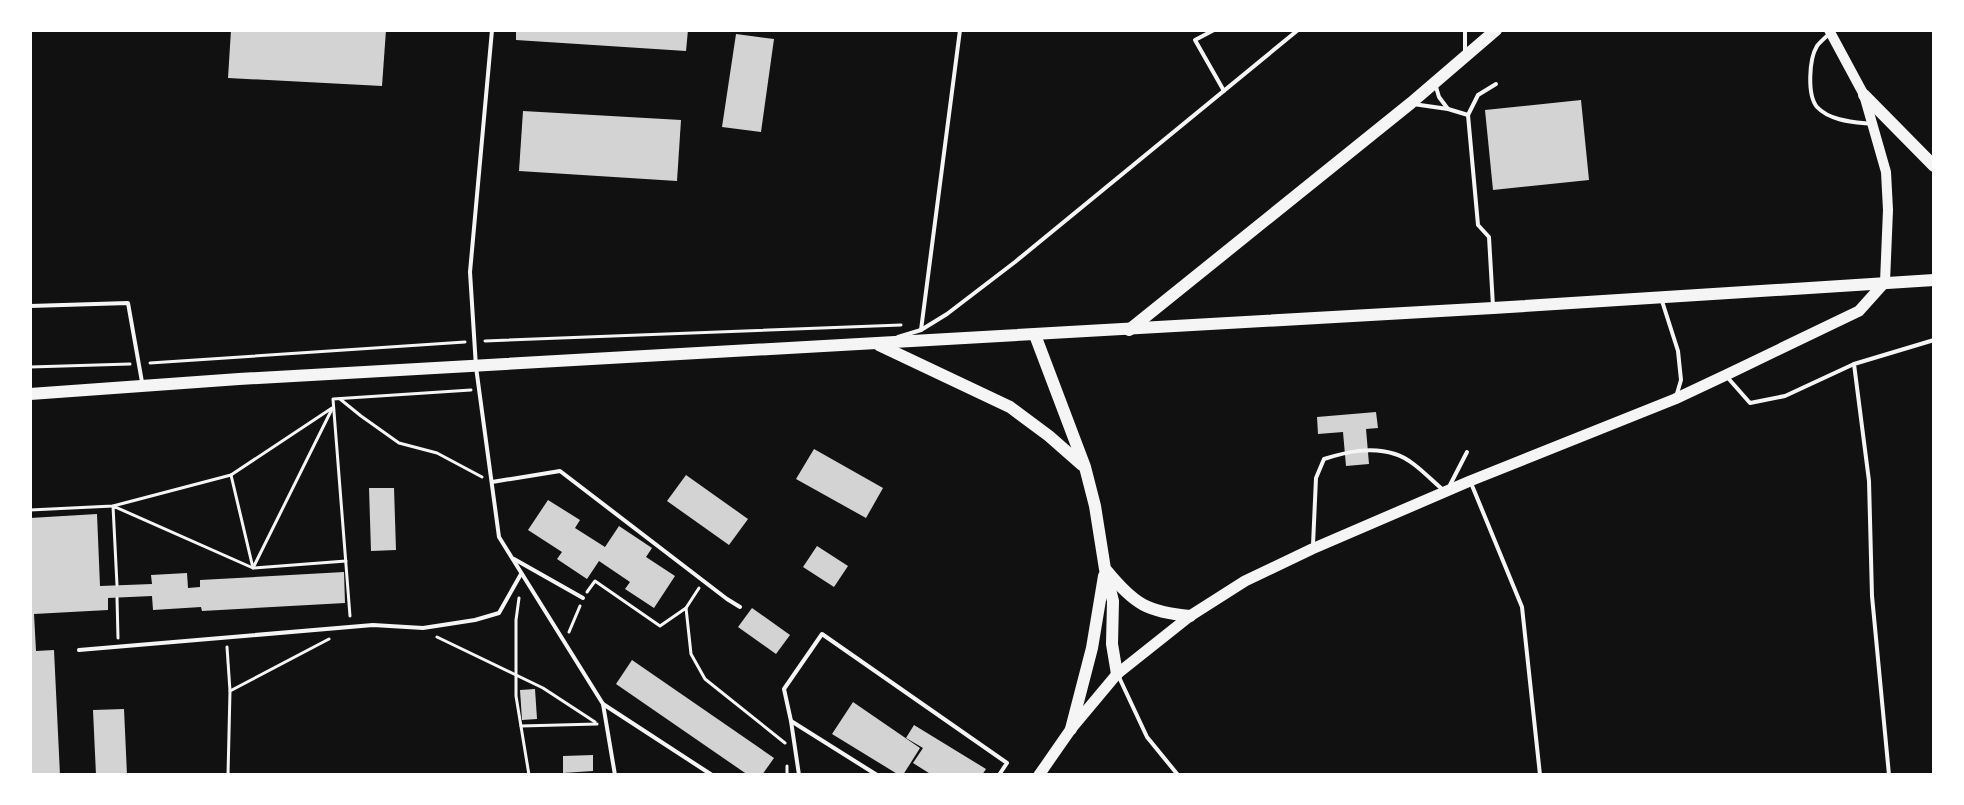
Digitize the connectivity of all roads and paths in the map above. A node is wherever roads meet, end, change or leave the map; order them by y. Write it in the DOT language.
graph roads {
  1 [pos="492,30"];
  2 [pos="960,30"];
  3 [pos="1214,30"];
  4 [pos="1298,30"];
  5 [pos="1465,30"];
  6 [pos="1496,30"];
  7 [pos="1830,31"];
  8 [pos="1465,57"];
  9 [pos="1435,83"];
  10 [pos="1496,84"];
  11 [pos="1224,91"];
  12 [pos="1864,95"];
  13 [pos="1411,103"];
  14 [pos="1448,109"];
  15 [pos="1468,115"];
  16 [pos="1873,124"];
  17 [pos="1934,166"];
  18 [pos="1934,280"];
  19 [pos="1885,282"];
  20 [pos="1661,298"];
  21 [pos="30,306"];
  22 [pos="1493,308"];
  23 [pos="921,327"];
  24 [pos="1129,330"];
  25 [pos="1035,335"];
  26 [pos="1934,340"];
  27 [pos="474,342"];
  28 [pos="875,343"];
  29 [pos="139,364"];
  30 [pos="1854,364"];
  31 [pos="30,367"];
  32 [pos="476,367"];
  33 [pos="1726,375"];
  34 [pos="143,386"];
  35 [pos="479,390"];
  36 [pos="30,394"];
  37 [pos="340,399"];
  38 [pos="1675,399"];
  39 [pos="332,408"];
  40 [pos="1467,452"];
  41 [pos="1085,467"];
  42 [pos="231,475"];
  43 [pos="1470,481"];
  44 [pos="492,482"];
  45 [pos="1446,492"];
  46 [pos="113,506"];
  47 [pos="30,510"];
  48 [pos="1312,549"];
  49 [pos="512,558"];
  50 [pos="346,561"];
  51 [pos="253,568"];
  52 [pos="1105,569"];
  53 [pos="521,574"];
  54 [pos="704,581"];
  55 [pos="117,585"];
  56 [pos="117,598"];
  57 [pos="583,598"];
  58 [pos="740,607"];
  59 [pos="686,608"];
  60 [pos="1190,616"];
  61 [pos="351,628"];
  62 [pos="433,635"];
  63 [pos="226,639"];
  64 [pos="564,642"];
  65 [pos="118,647"];
  66 [pos="79,650"];
  67 [pos="516,674"];
  68 [pos="1117,674"];
  69 [pos="230,691"];
  70 [pos="603,704"];
  71 [pos="791,721"];
  72 [pos="599,724"];
  73 [pos="606,724"];
  74 [pos="521,726"];
  75 [pos="1071,729"];
  76 [pos="786,743"];
  77 [pos="786,759"];
  78 [pos="228,775"];
  79 [pos="529,775"];
  80 [pos="615,775"];
  81 [pos="712,775"];
  82 [pos="787,775"];
  83 [pos="799,775"];
  84 [pos="877,775"];
  85 [pos="999,775"];
  86 [pos="1039,775"];
  87 [pos="1178,775"];
  88 [pos="1540,775"];
  89 [pos="1889,775"];
  1 -- 27 [label="lane"];
  2 -- 23 [label="lane"];
  3 -- 11 [label="lane"];
  4 -- 11 [label="lane"];
  5 -- 8 [label="lane"];
  6 -- 8 [label="main road"];
  7 -- 12 [label="street"];
  7 -- 16 [label="lane"];
  8 -- 9 [label="main road"];
  9 -- 13 [label="main road"];
  9 -- 14 [label="lane"];
  10 -- 15 [label="lane"];
  11 -- 23 [label="lane"];
  12 -- 16 [label="street"];
  12 -- 17 [label="main road"];
  13 -- 14 [label="lane"];
  13 -- 24 [label="main road"];
  14 -- 15 [label="lane"];
  15 -- 22 [label="lane"];
  16 -- 19 [label="street"];
  18 -- 19 [label="main road"];
  19 -- 20 [label="main road"];
  19 -- 33 [label="main road"];
  20 -- 22 [label="main road"];
  20 -- 38 [label="lane"];
  21 -- 29 [label="lane"];
  22 -- 24 [label="main road"];
  23 -- 27 [label="path"];
  23 -- 28 [label="lane"];
  24 -- 25 [label="main road"];
  25 -- 28 [label="main road"];
  25 -- 41 [label="main road"];
  26 -- 30 [label="lane"];
  27 -- 29 [label="path"];
  27 -- 32 [label="lane"];
  28 -- 32 [label="main road"];
  28 -- 41 [label="main road"];
  29 -- 31 [label="path"];
  29 -- 34 [label="lane"];
  30 -- 33 [label="lane"];
  30 -- 89 [label="lane"];
  32 -- 34 [label="main road"];
  32 -- 35 [label="lane"];
  33 -- 38 [label="main road"];
  34 -- 36 [label="main road"];
  35 -- 37 [label="path"];
  35 -- 44 [label="lane"];
  37 -- 39 [label="path"];
  37 -- 44 [label="path"];
  38 -- 43 [label="main road"];
  39 -- 42 [label="path"];
  39 -- 50 [label="path"];
  39 -- 51 [label="path"];
  40 -- 45 [label="lane"];
  41 -- 52 [label="main road"];
  42 -- 46 [label="path"];
  42 -- 51 [label="path"];
  43 -- 45 [label="main road"];
  43 -- 88 [label="lane"];
  44 -- 49 [label="lane"];
  44 -- 54 [label="lane"];
  45 -- 48 [label="main road"];
  45 -- 48 [label="lane"];
  46 -- 47 [label="path"];
  46 -- 51 [label="path"];
  46 -- 55 [label="path"];
  48 -- 60 [label="main road"];
  49 -- 53 [label="lane"];
  49 -- 57 [label="lane"];
  50 -- 51 [label="path"];
  50 -- 61 [label="path"];
  52 -- 60 [label="main road"];
  52 -- 68 [label="main road"];
  52 -- 75 [label="main road"];
  53 -- 61 [label="lane"];
  53 -- 64 [label="lane"];
  53 -- 67 [label="path"];
  54 -- 58 [label="lane"];
  54 -- 59 [label="path"];
  56 -- 65 [label="path"];
  57 -- 59 [label="path"];
  57 -- 64 [label="path"];
  59 -- 76 [label="path"];
  60 -- 68 [label="main road"];
  61 -- 63 [label="lane"];
  61 -- 69 [label="path"];
  62 -- 67 [label="path"];
  63 -- 65 [label="lane"];
  63 -- 69 [label="path"];
  64 -- 70 [label="lane"];
  65 -- 66 [label="lane"];
  67 -- 72 [label="path"];
  67 -- 74 [label="path"];
  68 -- 75 [label="main road"];
  68 -- 87 [label="lane"];
  69 -- 78 [label="path"];
  70 -- 73 [label="lane"];
  70 -- 81 [label="lane"];
  71 -- 83 [label="lane"];
  71 -- 84 [label="lane"];
  71 -- 85 [label="lane"];
  72 -- 73 [label="path"];
  72 -- 74 [label="path"];
  73 -- 80 [label="lane"];
  74 -- 79 [label="path"];
  75 -- 86 [label="main road"];
  77 -- 82 [label="path"];
}
